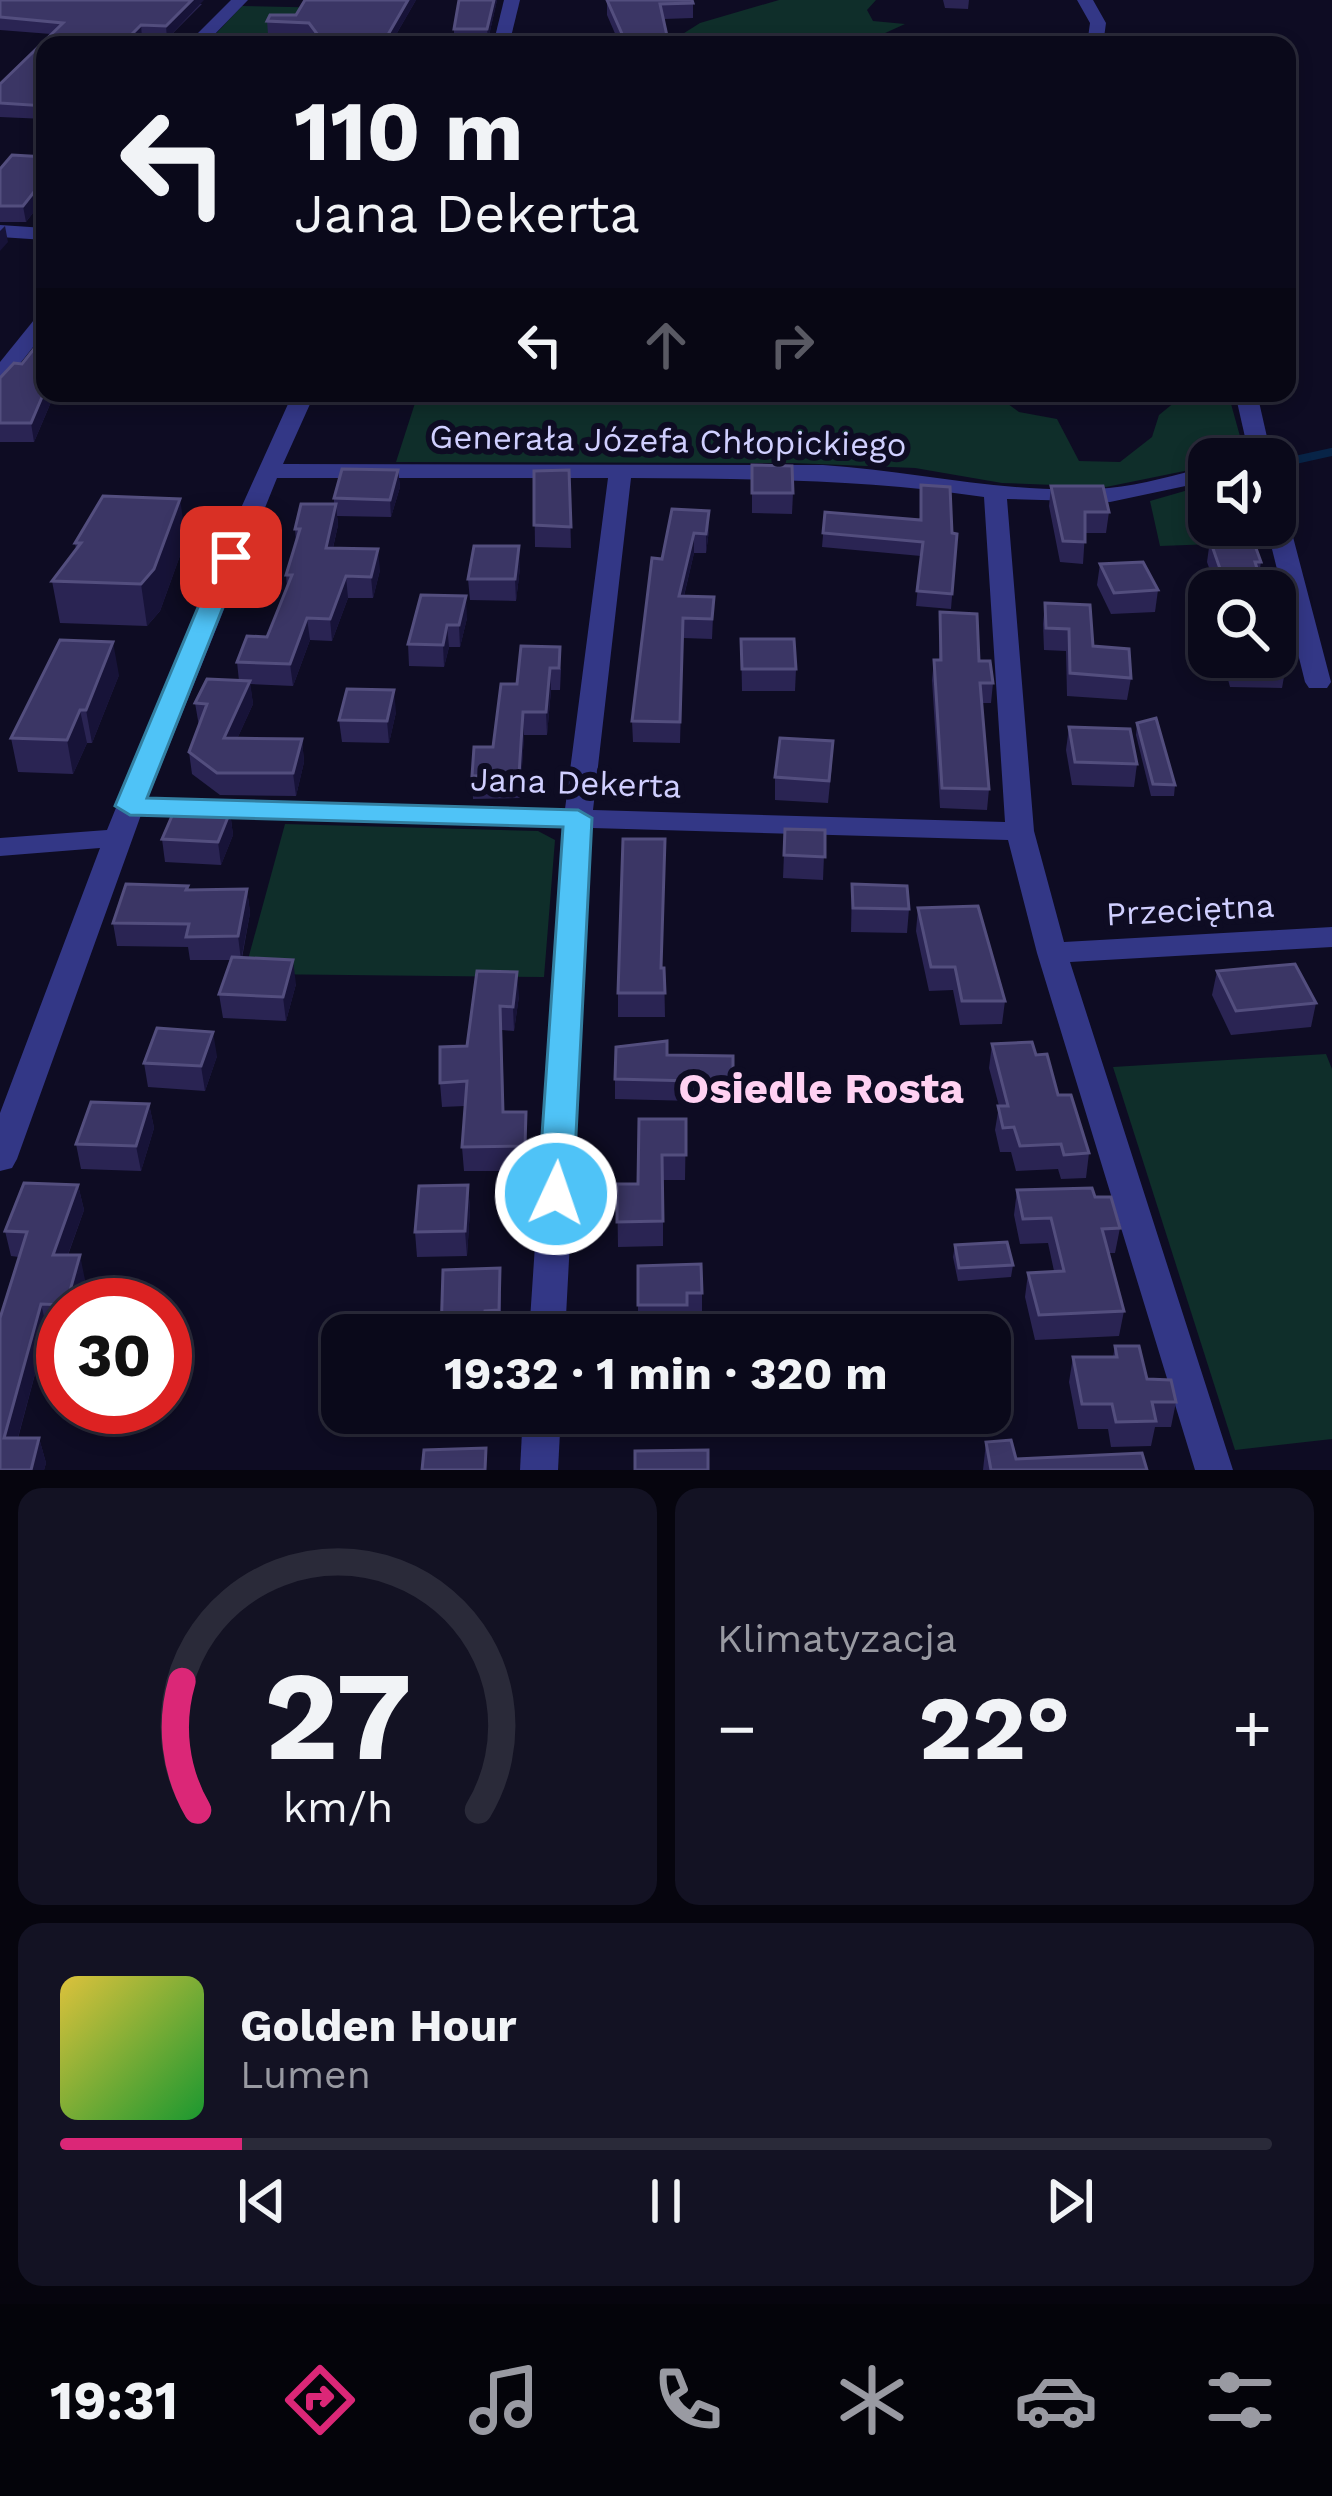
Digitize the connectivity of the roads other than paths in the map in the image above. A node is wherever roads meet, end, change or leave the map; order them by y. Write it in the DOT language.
graph roads {
  1 [pos="239,0"];
  2 [pos="512,0"];
  3 [pos="1085,0"];
  4 [pos="204,36"];
  5 [pos="503,36"];
  6 [pos="1096,36"];
  7 [pos="0,231"];
  8 [pos="36,233"];
  9 [pos="36,330"];
  10 [pos="0,376"];
  11 [pos="300,402"];
  12 [pos="1248,402"];
  13 [pos="1256,438"];
  14 [pos="267,471"];
  15 [pos="620,471"];
  16 [pos="1188,478"];
  17 [pos="995,492"];
  18 [pos="1283,546"];
  19 [pos="1318,682"];
  20 [pos="130,806"];
  21 [pos="578,818"];
  22 [pos="1020,831"];
  23 [pos="116,838"];
  24 [pos="0,847"];
  25 [pos="1332,937"];
  26 [pos="1052,953"];
  27 [pos="0,1159"];
  28 [pos="548,1314"];
  29 [pos="541,1434"];
  30 [pos="539,1470"];
  31 [pos="1214,1470"];
  1 -- 4 [label="street"];
  2 -- 5 [label="street"];
  3 -- 6 [label="street"];
  7 -- 8 [label="street"];
  9 -- 10 [label="street"];
  11 -- 14 [label="street"];
  12 -- 13 [label="street"];
  14 -- 15 [label="street, Generała Józefa Chłopickiego"];
  14 -- 20 [label="street"];
  15 -- 17 [label="street, Generała Józefa Chłopickiego"];
  15 -- 21 [label="street"];
  16 -- 17 [label="street, Generała Józefa Chłopickiego"];
  17 -- 22 [label="street"];
  18 -- 19 [label="street"];
  20 -- 21 [label="street, Jana Dekerta"];
  20 -- 23 [label="street"];
  21 -- 22 [label="street, Jana Dekerta"];
  21 -- 28 [label="street"];
  22 -- 26 [label="street"];
  23 -- 24 [label="street"];
  23 -- 27 [label="street"];
  25 -- 26 [label="street, Przeciętna"];
  26 -- 31 [label="street"];
  29 -- 30 [label="street"];
}
